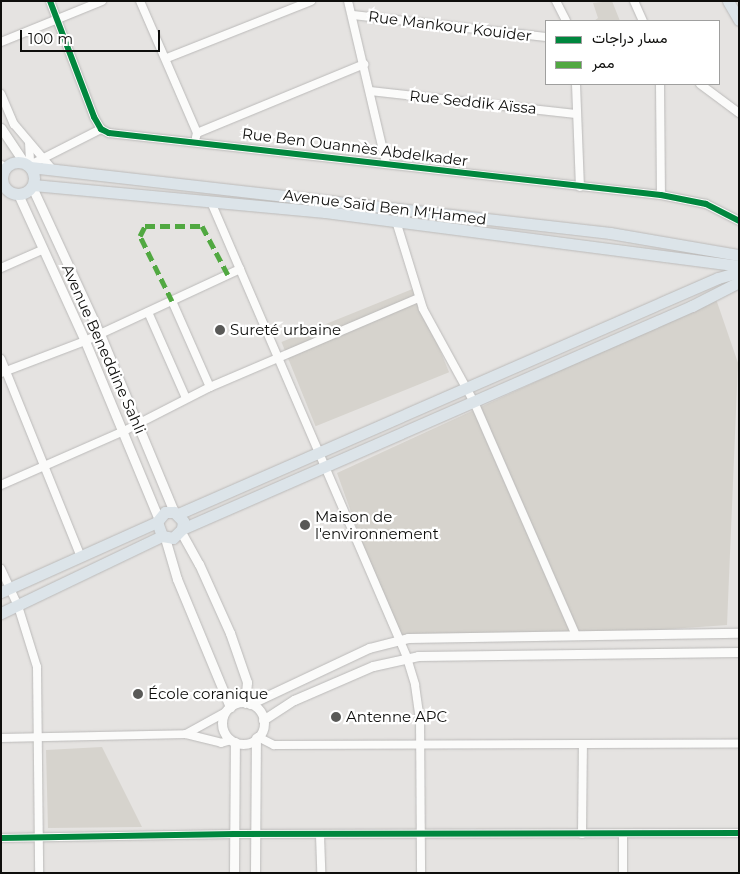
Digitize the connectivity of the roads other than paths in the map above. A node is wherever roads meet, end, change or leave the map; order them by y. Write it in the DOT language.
graph roads {
  1 [pos="50,1"];
  2 [pos="102,1"];
  3 [pos="140,1"];
  4 [pos="311,1"];
  5 [pos="348,1"];
  6 [pos="556,1"];
  7 [pos="634,1"];
  8 [pos="728,1"];
  9 [pos="353,15"];
  10 [pos="57,20"];
  11 [pos="566,20"];
  12 [pos="643,20"];
  13 [pos="739,20"];
  14 [pos="545,38"];
  15 [pos="1,42"];
  16 [pos="167,58"];
  17 [pos="364,64"];
  18 [pos="576,85"];
  19 [pos="660,85"];
  20 [pos="701,85"];
  21 [pos="370,91"];
  22 [pos="1,94"];
  23 [pos="739,113"];
  24 [pos="576,114"];
  25 [pos="1,128"];
  26 [pos="101,129"];
  27 [pos="196,137"];
  28 [pos="29,143"];
  29 [pos="43,158"];
  30 [pos="386,163"];
  31 [pos="28,166"];
  32 [pos="2,170"];
  33 [pos="53,170"];
  34 [pos="32,186"];
  35 [pos="3,187"];
  36 [pos="580,187"];
  37 [pos="18,194"];
  38 [pos="661,195"];
  39 [pos="211,202"];
  40 [pos="739,215"];
  41 [pos="396,221"];
  42 [pos="738,221"];
  43 [pos="42,250"];
  44 [pos="739,255"];
  45 [pos="739,266"];
  46 [pos="1,268"];
  47 [pos="240,269"];
  48 [pos="739,272"];
  49 [pos="739,282"];
  50 [pos="419,298"];
  51 [pos="172,301"];
  52 [pos="148,312"];
  53 [pos="623,319"];
  54 [pos="629,333"];
  55 [pos="100,334"];
  56 [pos="85,341"];
  57 [pos="1,359"];
  58 [pos="279,359"];
  59 [pos="4,372"];
  60 [pos="210,387"];
  61 [pos="464,387"];
  62 [pos="186,398"];
  63 [pos="474,402"];
  64 [pos="137,423"];
  65 [pos="122,432"];
  66 [pos="317,451"];
  67 [pos="44,466"];
  68 [pos="324,468"];
  69 [pos="1,485"];
  70 [pos="176,513"];
  71 [pos="158,520"];
  72 [pos="182,531"];
  73 [pos="164,537"];
  74 [pos="80,554"];
  75 [pos="1,569"];
  76 [pos="6,590"];
  77 [pos="18,606"];
  78 [pos="1,613"];
  79 [pos="739,633"];
  80 [pos="576,635"];
  81 [pos="399,640"];
  82 [pos="739,652"];
  83 [pos="407,658"];
  84 [pos="248,703"];
  85 [pos="227,710"];
  86 [pos="263,720"];
  87 [pos="186,734"];
  88 [pos="38,737"];
  89 [pos="1,738"];
  90 [pos="257,738"];
  91 [pos="233,741"];
  92 [pos="739,743"];
  93 [pos="583,744"];
  94 [pos="420,745"];
  95 [pos="421,833"];
  96 [pos="739,833"];
  97 [pos="234,834"];
  98 [pos="255,834"];
  99 [pos="582,834"];
  100 [pos="320,835"];
  101 [pos="623,835"];
  102 [pos="1,838"];
  103 [pos="39,838"];
  104 [pos="39,873"];
  105 [pos="234,873"];
  106 [pos="255,873"];
  107 [pos="321,873"];
  108 [pos="421,873"];
  109 [pos="623,873"];
  1 -- 10 [label="street"];
  2 -- 10 [label="street"];
  3 -- 16 [label="street"];
  4 -- 16 [label="street"];
  5 -- 9 [label="street"];
  6 -- 11 [label="street"];
  7 -- 12 [label="street"];
  8 -- 13 [label="main road"];
  9 -- 14 [label="street, Rue Mankour Kouider"];
  9 -- 17 [label="street"];
  10 -- 15 [label="street"];
  10 -- 26 [label="street"];
  16 -- 27 [label="street"];
  17 -- 21 [label="street"];
  17 -- 27 [label="street"];
  18 -- 24 [label="street"];
  19 -- 38 [label="street"];
  20 -- 23 [label="street"];
  21 -- 24 [label="street, Rue Seddik Aïssa"];
  21 -- 30 [label="street"];
  22 -- 28 [label="street"];
  24 -- 36 [label="street"];
  25 -- 31 [label="street"];
  26 -- 27 [label="street, Rue Ben Ouannès Abdelkader"];
  26 -- 29 [label="street"];
  27 -- 30 [label="street, Rue Ben Ouannès Abdelkader"];
  28 -- 29 [label="street"];
  28 -- 31 [label="street"];
  29 -- 31 [label="street"];
  29 -- 33 [label="street"];
  30 -- 36 [label="street, Rue Ben Ouannès Abdelkader"];
  31 -- 32 [label="main road"];
  31 -- 33 [label="main road, Avenue Saïd Ben M'Hamed"];
  31 -- 34 [label="main road"];
  32 -- 35 [label="main road"];
  33 -- 44 [label="main road, Avenue Saïd Ben M'Hamed"];
  34 -- 37 [label="main road"];
  34 -- 39 [label="main road, Avenue Saïd Ben M'Hamed"];
  34 -- 55 [label="street, Avenue Beneddine Sahli"];
  35 -- 37 [label="main road"];
  36 -- 38 [label="street, Rue Ben Ouannès Abdelkader"];
  37 -- 43 [label="street, Avenue Beneddine Sahli"];
  38 -- 42 [label="street, Rue Ben Ouannès Abdelkader"];
  39 -- 41 [label="main road, Avenue Saïd Ben M'Hamed"];
  39 -- 47 [label="street"];
  40 -- 42 [label="street"];
  41 -- 45 [label="main road, Avenue Saïd Ben M'Hamed"];
  41 -- 50 [label="street"];
  43 -- 46 [label="street"];
  43 -- 56 [label="street, Avenue Beneddine Sahli"];
  47 -- 51 [label="street"];
  47 -- 58 [label="street"];
  48 -- 53 [label="main road"];
  49 -- 54 [label="main road"];
  50 -- 58 [label="street"];
  50 -- 61 [label="street"];
  51 -- 52 [label="street"];
  51 -- 60 [label="street"];
  52 -- 55 [label="street"];
  52 -- 62 [label="street"];
  53 -- 54 [label="main road"];
  53 -- 61 [label="main road"];
  54 -- 63 [label="main road"];
  55 -- 56 [label="street"];
  55 -- 64 [label="street, Avenue Beneddine Sahli"];
  56 -- 59 [label="street"];
  56 -- 65 [label="street, Avenue Beneddine Sahli"];
  57 -- 59 [label="street"];
  58 -- 60 [label="street"];
  58 -- 66 [label="street"];
  59 -- 67 [label="street"];
  60 -- 62 [label="street"];
  61 -- 63 [label="street"];
  61 -- 66 [label="main road"];
  62 -- 64 [label="street"];
  63 -- 68 [label="main road"];
  63 -- 80 [label="street"];
  64 -- 65 [label="street"];
  64 -- 70 [label="street, Avenue Beneddine Sahli"];
  65 -- 67 [label="street"];
  65 -- 71 [label="street, Avenue Beneddine Sahli"];
  66 -- 68 [label="street"];
  66 -- 70 [label="main road"];
  67 -- 69 [label="street"];
  67 -- 74 [label="street"];
  68 -- 72 [label="main road"];
  68 -- 81 [label="street"];
  70 -- 71 [label="main road"];
  70 -- 72 [label="main road"];
  71 -- 73 [label="main road"];
  71 -- 74 [label="main road"];
  72 -- 73 [label="main road"];
  72 -- 84 [label="street"];
  73 -- 77 [label="main road"];
  73 -- 85 [label="street"];
  74 -- 76 [label="main road"];
  75 -- 76 [label="street"];
  76 -- 77 [label="street"];
  77 -- 78 [label="main road"];
  77 -- 88 [label="street"];
  79 -- 80 [label="street"];
  80 -- 81 [label="street"];
  81 -- 83 [label="street"];
  81 -- 84 [label="street"];
  82 -- 83 [label="street"];
  83 -- 86 [label="street"];
  83 -- 94 [label="street"];
  84 -- 85 [label="street"];
  84 -- 86 [label="street"];
  85 -- 87 [label="street"];
  85 -- 91 [label="street"];
  86 -- 90 [label="street"];
  87 -- 88 [label="street"];
  87 -- 91 [label="street"];
  88 -- 89 [label="street"];
  88 -- 103 [label="street"];
  90 -- 91 [label="street"];
  90 -- 94 [label="street"];
  90 -- 98 [label="street"];
  91 -- 97 [label="street"];
  92 -- 93 [label="street"];
  93 -- 94 [label="street"];
  93 -- 99 [label="street"];
  94 -- 95 [label="street"];
  95 -- 99 [label="street"];
  95 -- 100 [label="street"];
  95 -- 108 [label="street"];
  96 -- 101 [label="street"];
  97 -- 98 [label="street"];
  97 -- 103 [label="street"];
  97 -- 105 [label="street"];
  98 -- 100 [label="street"];
  98 -- 106 [label="street"];
  99 -- 101 [label="street"];
  100 -- 107 [label="street"];
  101 -- 109 [label="street"];
  102 -- 103 [label="street"];
  103 -- 104 [label="street"];
}
